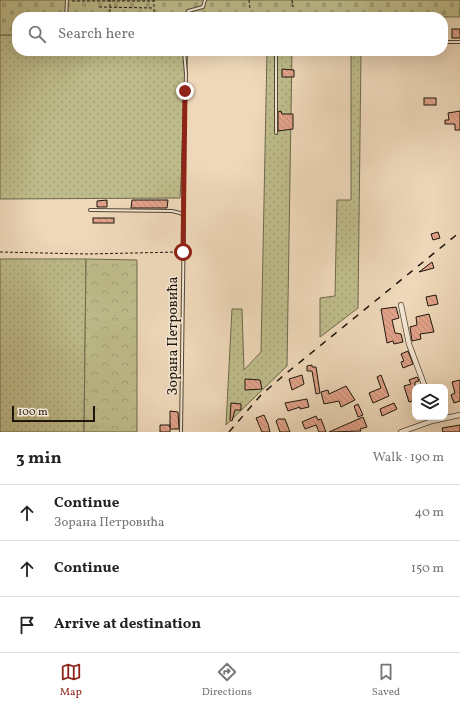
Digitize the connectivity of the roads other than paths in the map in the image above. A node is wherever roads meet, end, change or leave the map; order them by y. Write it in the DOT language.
graph roads {
  1 [pos="67,0"];
  2 [pos="205,0"];
  3 [pos="66,12"];
  4 [pos="188,12"];
  5 [pos="448,42"];
  6 [pos="460,42"];
  7 [pos="184,56"];
  8 [pos="276,56"];
  9 [pos="276,133"];
  10 [pos="90,210"];
  11 [pos="184,216"];
  12 [pos="401,305"];
  13 [pos="424,384"];
  14 [pos="460,415"];
  15 [pos="448,417"];
  16 [pos="432,420"];
  17 [pos="181,432"];
  18 [pos="401,432"];
  1 -- 3 [label="lane"];
  2 -- 4 [label="lane"];
  5 -- 6 [label="lane"];
  7 -- 11 [label="lane, Зорана Петровића"];
  8 -- 9 [label="lane"];
  10 -- 11 [label="lane"];
  11 -- 17 [label="lane, Зорана Петровића"];
  12 -- 13 [label="street"];
  14 -- 15 [label="street"];
  16 -- 18 [label="street"];
}
